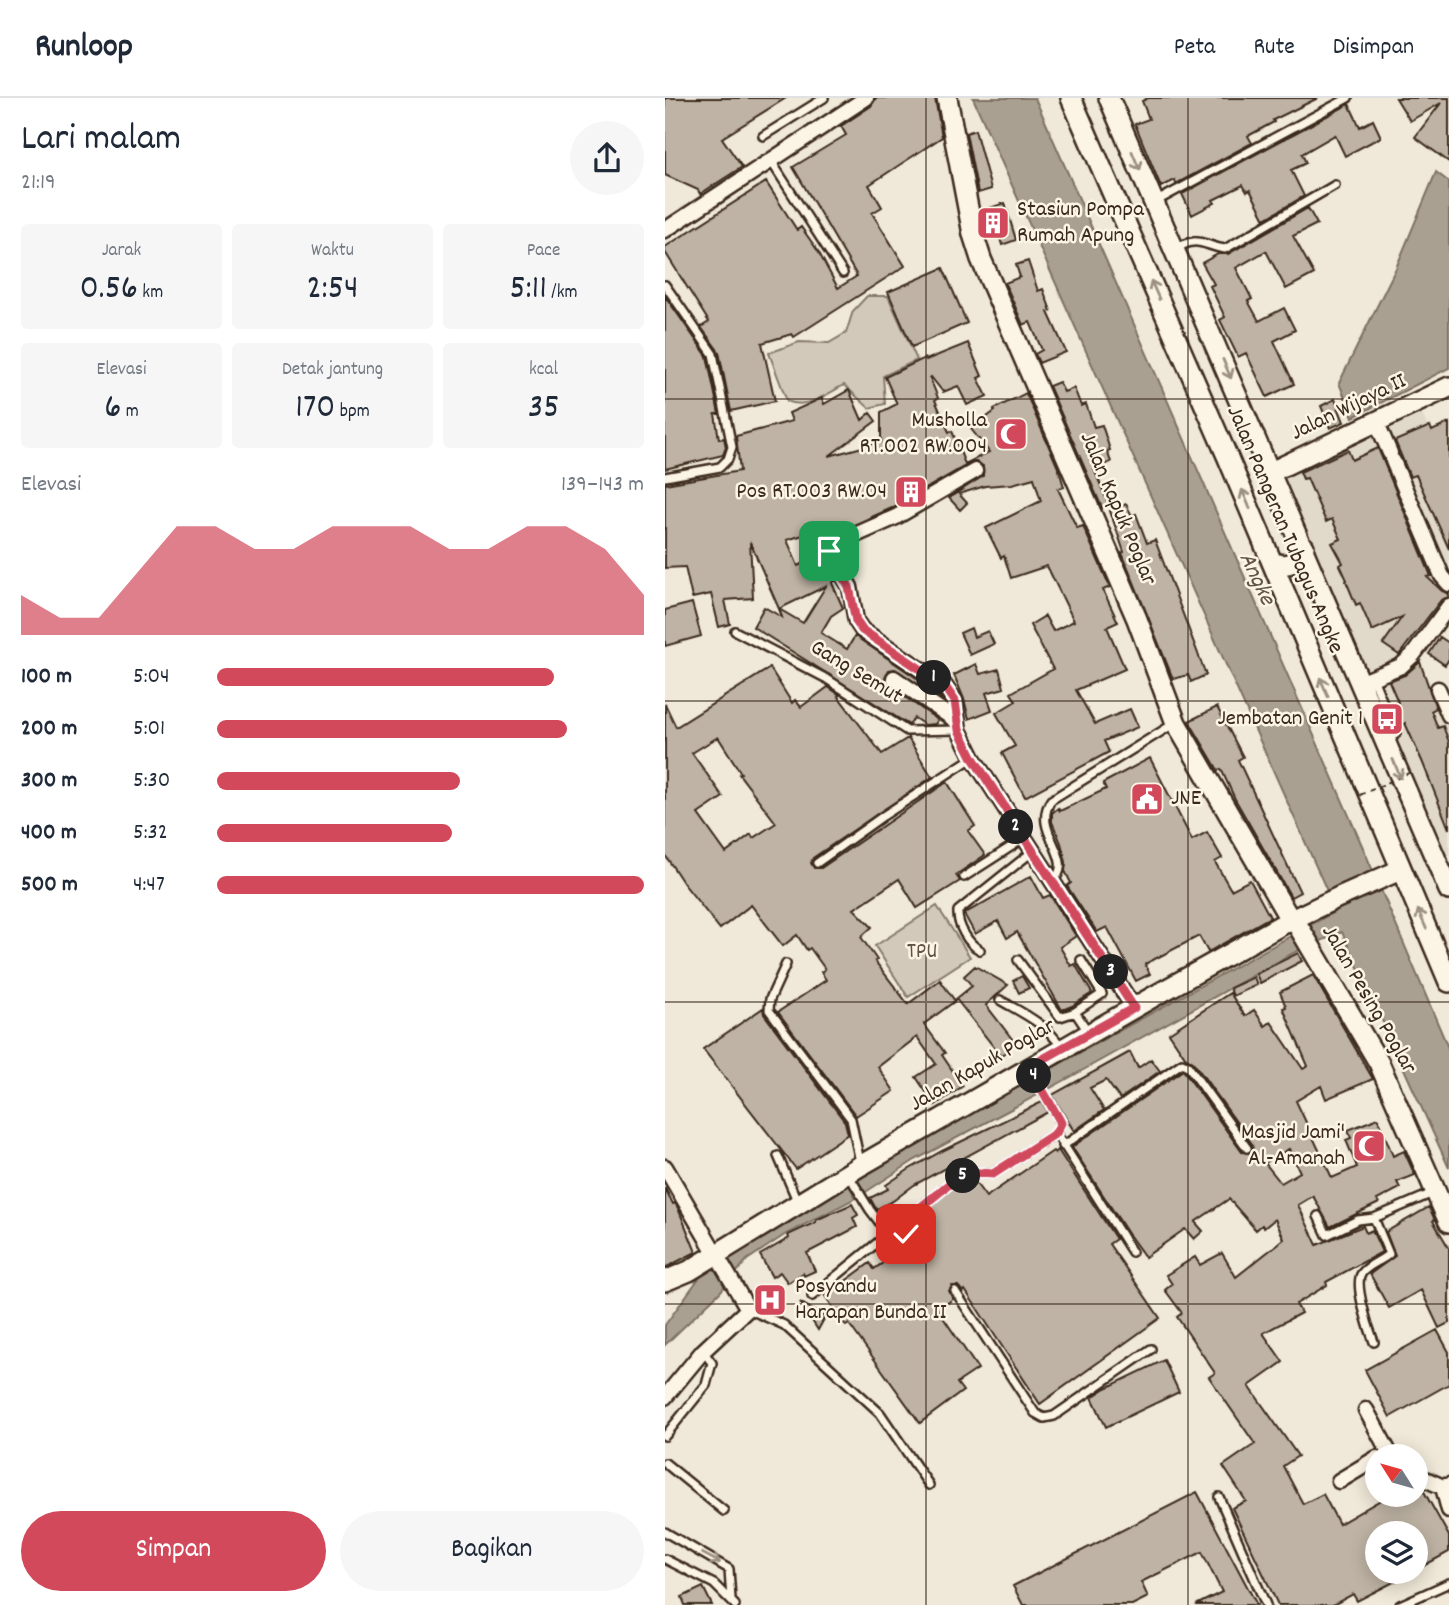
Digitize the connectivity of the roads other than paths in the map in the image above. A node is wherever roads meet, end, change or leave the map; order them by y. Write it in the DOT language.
graph roads {
  1 [pos="824,98"];
  2 [pos="866,98"];
  3 [pos="947,98"];
  4 [pos="1071,98"];
  5 [pos="1109,98"];
  6 [pos="1348,98"];
  7 [pos="763,135"];
  8 [pos="770,160"];
  9 [pos="1335,185"];
  10 [pos="1154,203"];
  11 [pos="665,230"];
  12 [pos="1175,250"];
  13 [pos="843,274"];
  14 [pos="665,285"];
  15 [pos="1449,387"];
  16 [pos="1377,423"];
  17 [pos="975,471"];
  18 [pos="1271,472"];
  19 [pos="665,477"];
  20 [pos="1304,547"];
  21 [pos="1272,562"];
  22 [pos="1449,584"];
  23 [pos="1327,604"];
  24 [pos="1449,606"];
  25 [pos="1295,618"];
  26 [pos="735,631"];
  27 [pos="894,678"];
  28 [pos="1366,680"];
  29 [pos="1438,689"];
  30 [pos="1449,715"];
  31 [pos="1176,723"];
  32 [pos="959,726"];
  33 [pos="973,758"];
  34 [pos="1023,839"];
  35 [pos="1032,852"];
  36 [pos="817,863"];
  37 [pos="1395,872"];
  38 [pos="964,877"];
  39 [pos="1052,882"];
  40 [pos="1449,890"];
  41 [pos="1294,922"];
  42 [pos="981,950"];
  43 [pos="1018,960"];
  44 [pos="1081,960"];
  45 [pos="786,964"];
  46 [pos="1449,982"];
  47 [pos="1000,1000"];
  48 [pos="1134,1008"];
  49 [pos="1075,1012"];
  50 [pos="1089,1034"];
  51 [pos="1062,1048"];
  52 [pos="1031,1071"];
  53 [pos="1056,1133"];
  54 [pos="1063,1146"];
  55 [pos="1247,1148"];
  56 [pos="778,1156"];
  57 [pos="665,1167"];
  58 [pos="853,1173"];
  59 [pos="1436,1191"];
  60 [pos="799,1203"];
  61 [pos="1318,1216"];
  62 [pos="1374,1218"];
  63 [pos="1449,1222"];
  64 [pos="888,1234"];
  65 [pos="918,1238"];
  66 [pos="1132,1252"];
  67 [pos="717,1259"];
  68 [pos="665,1281"];
  69 [pos="955,1291"];
  70 [pos="813,1296"];
  71 [pos="748,1309"];
  72 [pos="1374,1342"];
  73 [pos="1151,1349"];
  74 [pos="703,1351"];
  75 [pos="665,1397"];
  76 [pos="1366,1410"];
  77 [pos="665,1436"];
  78 [pos="1380,1444"];
  79 [pos="665,1463"];
  80 [pos="1365,1466"];
  81 [pos="1428,1479"];
  82 [pos="1339,1481"];
  83 [pos="929,1485"];
  84 [pos="1446,1486"];
  85 [pos="1219,1497"];
  86 [pos="1449,1510"];
  87 [pos="724,1511"];
  88 [pos="665,1532"];
  89 [pos="665,1559"];
  90 [pos="1449,1583"];
  91 [pos="733,1602"];
  92 [pos="1409,1603"];
  93 [pos="1266,1605"];
  94 [pos="1400,1605"];
  1 -- 7 [label="lane"];
  2 -- 8 [label="street"];
  3 -- 31 [label="street, Jalan Kapuk Poglar"];
  21 -- 4 [label="street, Jalan Pangeran Tubagus Angke, one-way"];
  5 -- 10 [label="street, Jalan Pangeran Tubagus Angke, one-way"];
  6 -- 10 [label="lane"];
  8 -- 11 [label="street"];
  8 -- 13 [label="lane"];
  9 -- 12 [label="lane"];
  10 -- 12 [label="street, Jalan Pangeran Tubagus Angke"];
  12 -- 18 [label="street, Jalan Pangeran Tubagus Angke, one-way"];
  14 -- 19 [label="lane"];
  15 -- 16 [label="street, Jalan Wijaya II"];
  16 -- 18 [label="street, Jalan Wijaya II"];
  16 -- 22 [label="street"];
  17 -- 32 [label="street, Gang Semut"];
  18 -- 20 [label="street, Jalan Pangeran Tubagus Angke"];
  20 -- 21 [label="street"];
  20 -- 23 [label="street, Jalan Pangeran Tubagus Angke"];
  21 -- 25 [label="street, Jalan Pangeran Tubagus Angke"];
  23 -- 25 [label="street"];
  23 -- 28 [label="street, Jalan Pangeran Tubagus Angke"];
  24 -- 28 [label="street"];
  37 -- 25 [label="street, Jalan Pangeran Tubagus Angke, one-way"];
  26 -- 32 [label="lane, Gang Semut"];
  27 -- 32 [label="street"];
  28 -- 40 [label="street, Jalan Pangeran Tubagus Angke, one-way"];
  29 -- 30 [label="street"];
  31 -- 39 [label="lane"];
  31 -- 41 [label="street, Jalan Kapuk Poglar"];
  32 -- 33 [label="street, Gang Semut"];
  33 -- 34 [label="street, Gang Semut"];
  33 -- 36 [label="lane"];
  34 -- 35 [label="street, Gang Semut"];
  34 -- 38 [label="lane"];
  35 -- 39 [label="street, Gang Semut"];
  35 -- 42 [label="lane"];
  37 -- 41 [label="street"];
  46 -- 37 [label="street, Jalan Pangeran Tubagus Angke, one-way"];
  39 -- 48 [label="street, Gang Semut"];
  41 -- 48 [label="street, Jalan Kapuk Poglar"];
  41 -- 59 [label="street, Jalan Pesing Poglar"];
  43 -- 49 [label="lane"];
  44 -- 49 [label="lane"];
  45 -- 58 [label="lane"];
  47 -- 51 [label="lane"];
  48 -- 50 [label="street, Jalan Kapuk Poglar"];
  49 -- 50 [label="lane"];
  50 -- 51 [label="street, Jalan Kapuk Poglar"];
  51 -- 52 [label="street, Jalan Kapuk Poglar"];
  52 -- 53 [label="lane"];
  52 -- 58 [label="street, Jalan Kapuk Poglar"];
  53 -- 54 [label="lane"];
  53 -- 64 [label="lane"];
  54 -- 55 [label="lane"];
  54 -- 66 [label="lane"];
  56 -- 60 [label="lane"];
  57 -- 67 [label="street"];
  58 -- 60 [label="street, Jalan Kapuk Poglar"];
  58 -- 64 [label="lane"];
  59 -- 62 [label="lane"];
  59 -- 63 [label="street, Jalan Pesing Poglar"];
  60 -- 67 [label="street, Jalan Kapuk Poglar"];
  61 -- 62 [label="lane"];
  62 -- 72 [label="lane"];
  64 -- 65 [label="lane"];
  64 -- 70 [label="lane"];
  67 -- 68 [label="street, Jalan Kapuk Poglar"];
  67 -- 71 [label="street"];
  69 -- 73 [label="lane"];
  71 -- 74 [label="street"];
  71 -- 83 [label="lane"];
  74 -- 75 [label="street"];
  74 -- 77 [label="lane"];
  76 -- 78 [label="street"];
  79 -- 87 [label="lane"];
  80 -- 82 [label="street"];
  81 -- 84 [label="street"];
  84 -- 86 [label="street"];
  85 -- 93 [label="lane"];
  88 -- 91 [label="lane, one-way"];
  89 -- 91 [label="lane"];
  90 -- 92 [label="lane"];
  92 -- 94 [label="lane"];
}
